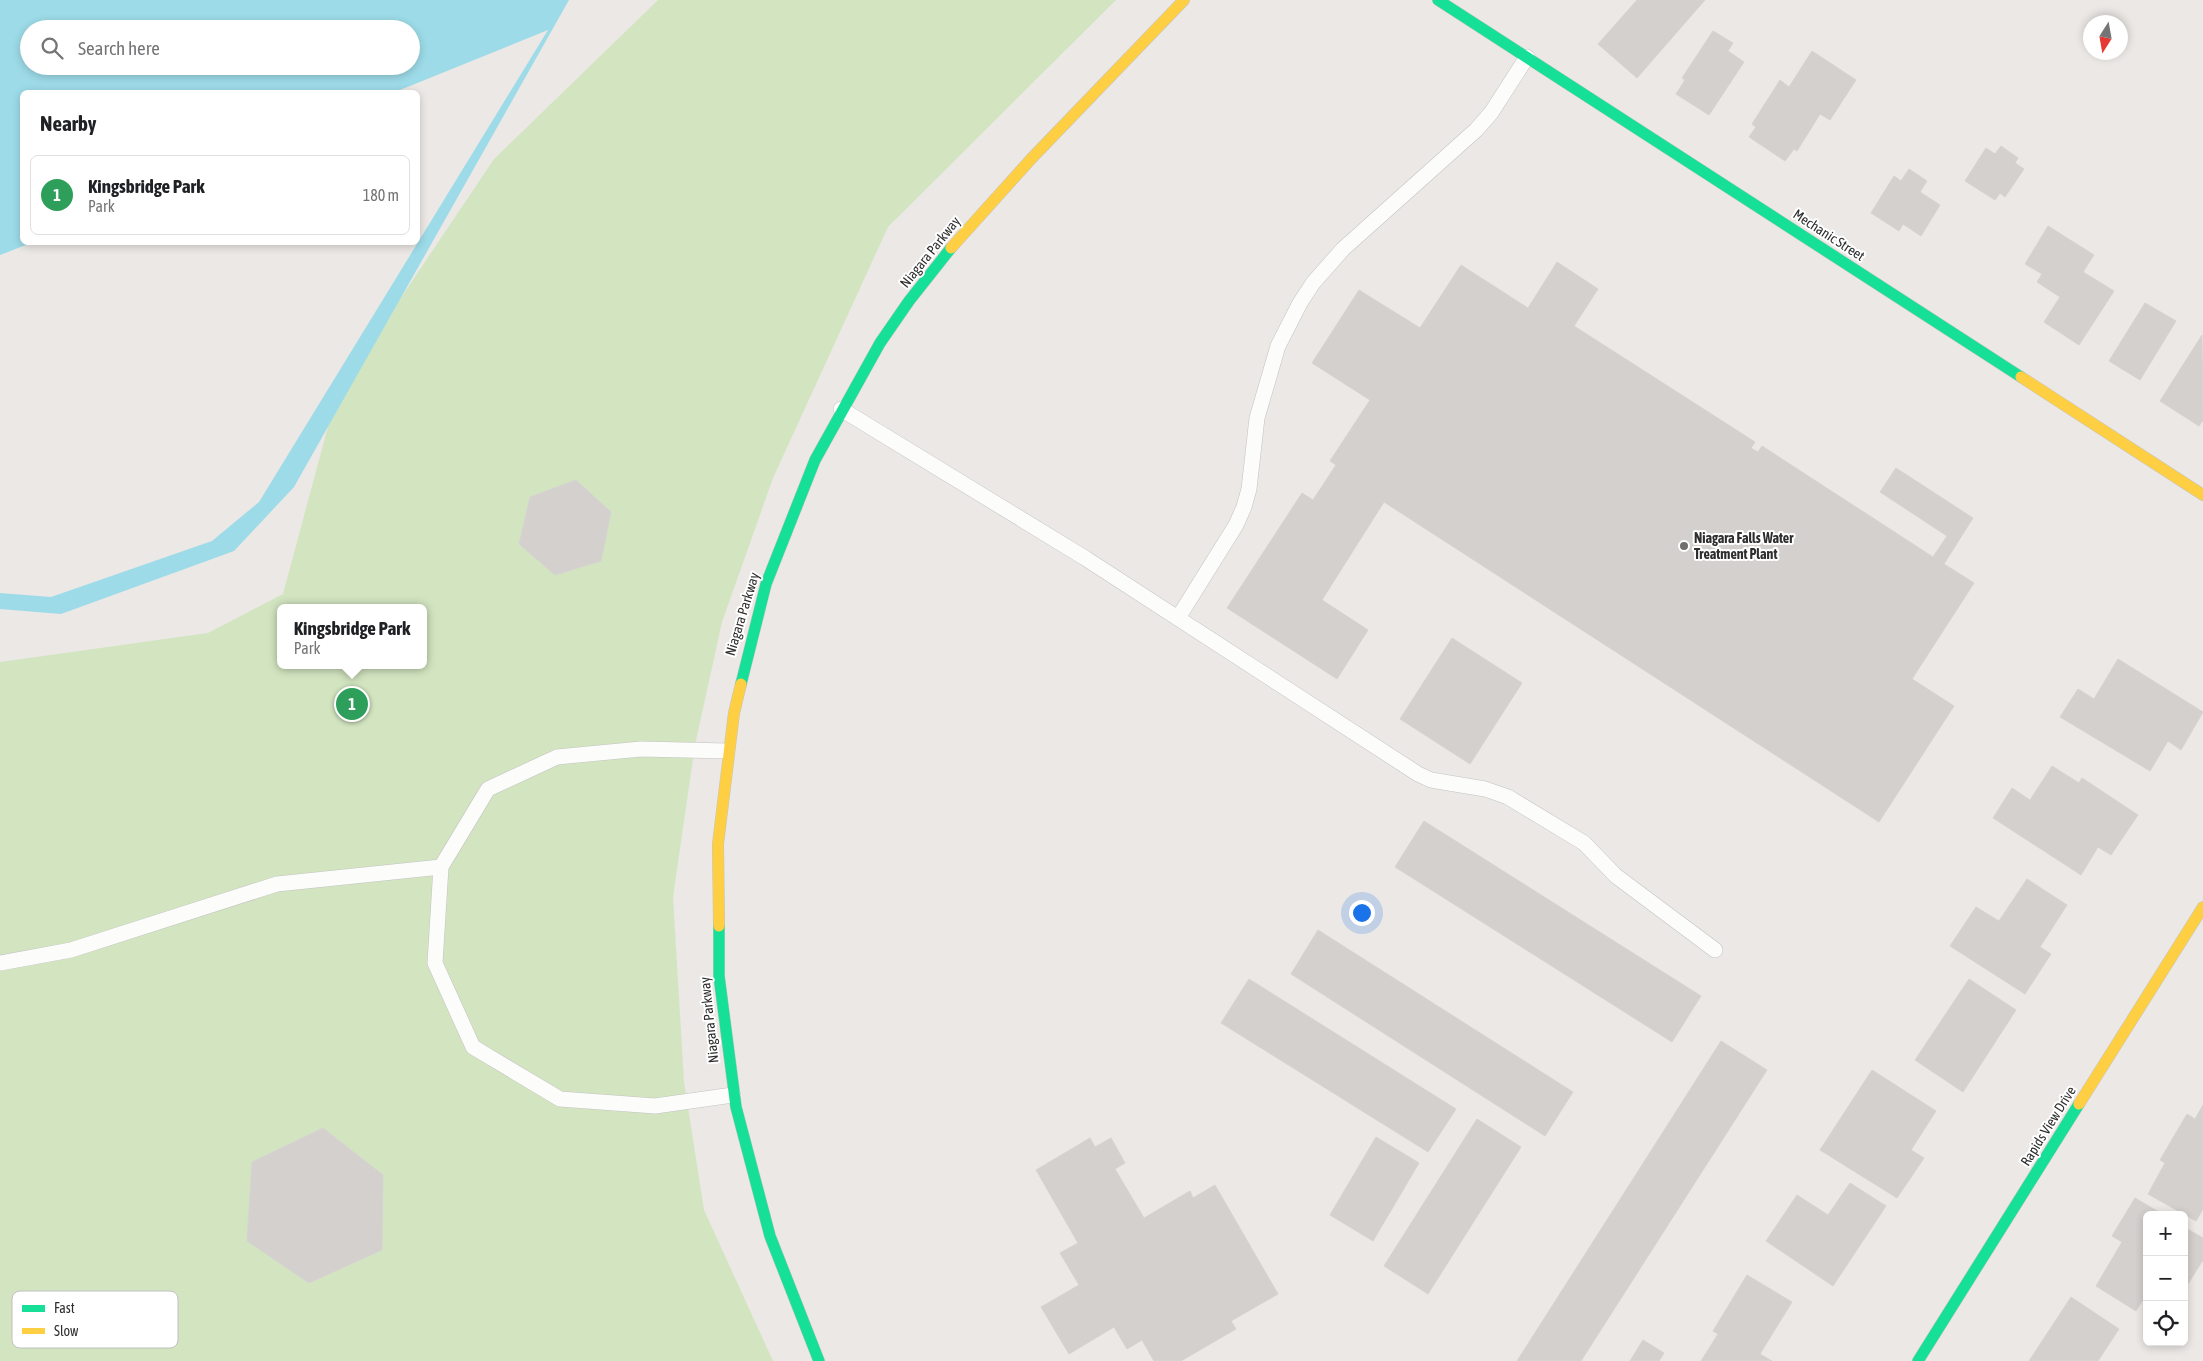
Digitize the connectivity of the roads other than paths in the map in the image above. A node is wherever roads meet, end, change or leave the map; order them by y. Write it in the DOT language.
graph roads {
  1 [pos="1184,0"];
  2 [pos="1438,0"];
  3 [pos="1527,57"];
  4 [pos="840,408"];
  5 [pos="2203,495"];
  6 [pos="1178,618"];
  7 [pos="727,751"];
  8 [pos="441,867"];
  9 [pos="2203,907"];
  10 [pos="1715,950"];
  11 [pos="0,963"];
  12 [pos="733,1095"];
  13 [pos="819,1361"];
  14 [pos="1918,1361"];
  1 -- 4 [label="main road, Niagara Parkway"];
  2 -- 3 [label="main road, Mechanic Street"];
  3 -- 5 [label="main road, Mechanic Street"];
  3 -- 6 [label="lane"];
  4 -- 6 [label="lane"];
  4 -- 7 [label="main road, Niagara Parkway"];
  6 -- 10 [label="lane"];
  7 -- 8 [label="lane"];
  7 -- 12 [label="main road, Niagara Parkway"];
  8 -- 11 [label="lane"];
  8 -- 12 [label="lane"];
  9 -- 14 [label="main road, Rapids View Drive"];
  12 -- 13 [label="main road, Niagara Parkway"];
}
